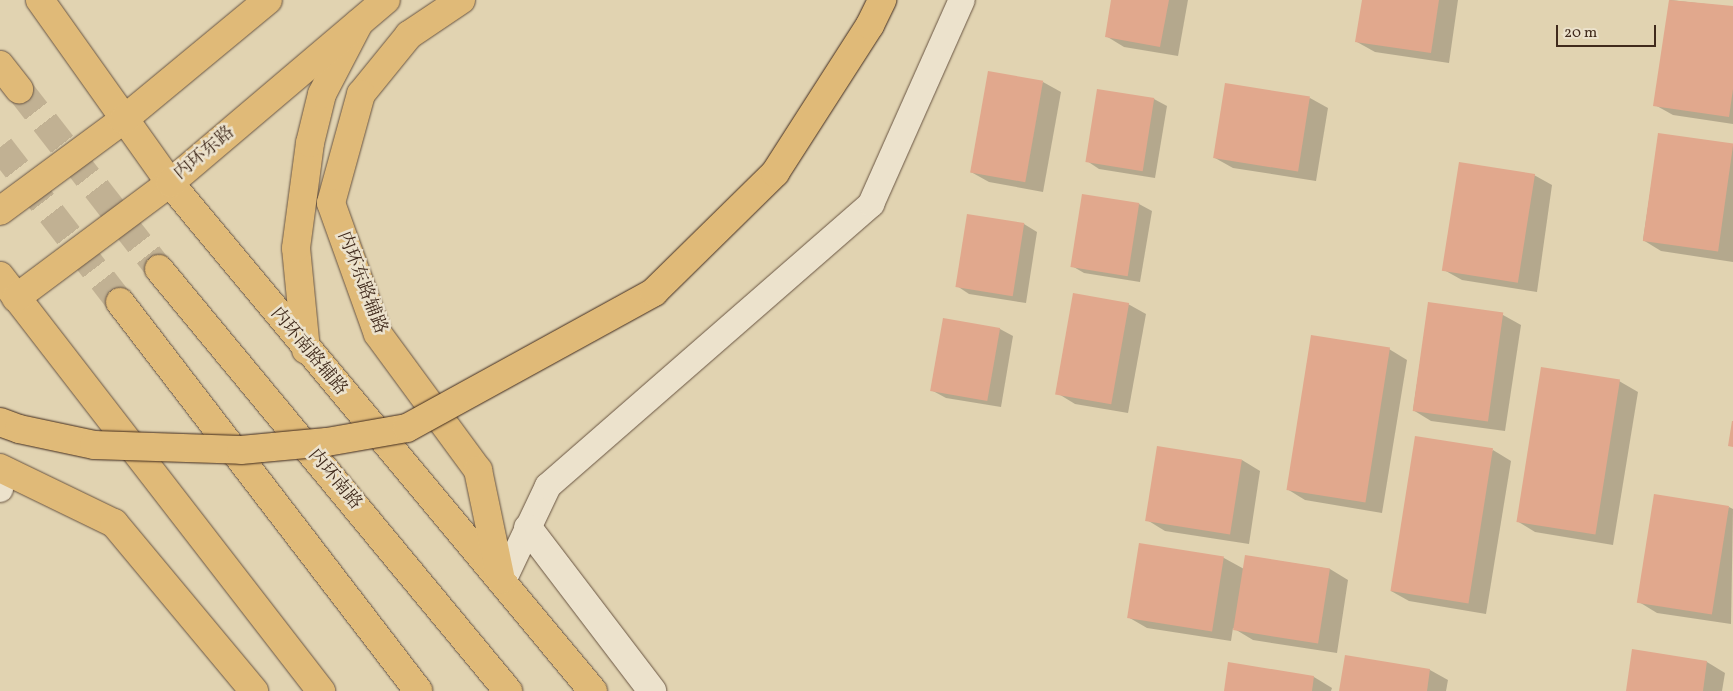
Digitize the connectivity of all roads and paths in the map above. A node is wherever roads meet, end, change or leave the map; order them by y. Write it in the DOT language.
graph roads {
  1 [pos="40,0"];
  2 [pos="268,0"];
  3 [pos="386,0"];
  4 [pos="462,0"];
  5 [pos="882,0"];
  6 [pos="962,0"];
  7 [pos="359,23"];
  8 [pos="0,65"];
  9 [pos="18,89"];
  10 [pos="123,120"];
  11 [pos="170,183"];
  12 [pos="0,211"];
  13 [pos="159,269"];
  14 [pos="0,276"];
  15 [pos="120,302"];
  16 [pos="8,304"];
  17 [pos="306,350"];
  18 [pos="0,422"];
  19 [pos="1,475"];
  20 [pos="528,528"];
  21 [pos="502,584"];
  22 [pos="254,691"];
  23 [pos="321,691"];
  24 [pos="418,691"];
  25 [pos="508,691"];
  26 [pos="593,691"];
  27 [pos="652,691"];
  1 -- 10 [label="main road, 内环南路辅路"];
  2 -- 10 [label="main road"];
  3 -- 7 [label="main road, 内环东路"];
  4 -- 21 [label="main road, 内环东路辅路"];
  5 -- 18 [label="main road, bridge"];
  6 -- 20 [label="street"];
  7 -- 11 [label="main road, 内环东路"];
  7 -- 17 [label="main road"];
  8 -- 9 [label="main road"];
  10 -- 11 [label="main road, 内环南路辅路"];
  10 -- 12 [label="main road"];
  11 -- 16 [label="main road, 内环东路"];
  11 -- 17 [label="main road, 内环南路辅路"];
  13 -- 25 [label="main road, 内环南路"];
  14 -- 16 [label="main road"];
  15 -- 24 [label="main road"];
  16 -- 23 [label="main road"];
  17 -- 21 [label="main road, 内环南路辅路"];
  19 -- 22 [label="main road"];
  20 -- 21 [label="street"];
  20 -- 27 [label="main road"];
  21 -- 26 [label="main road, 内环南路辅路"];
}
